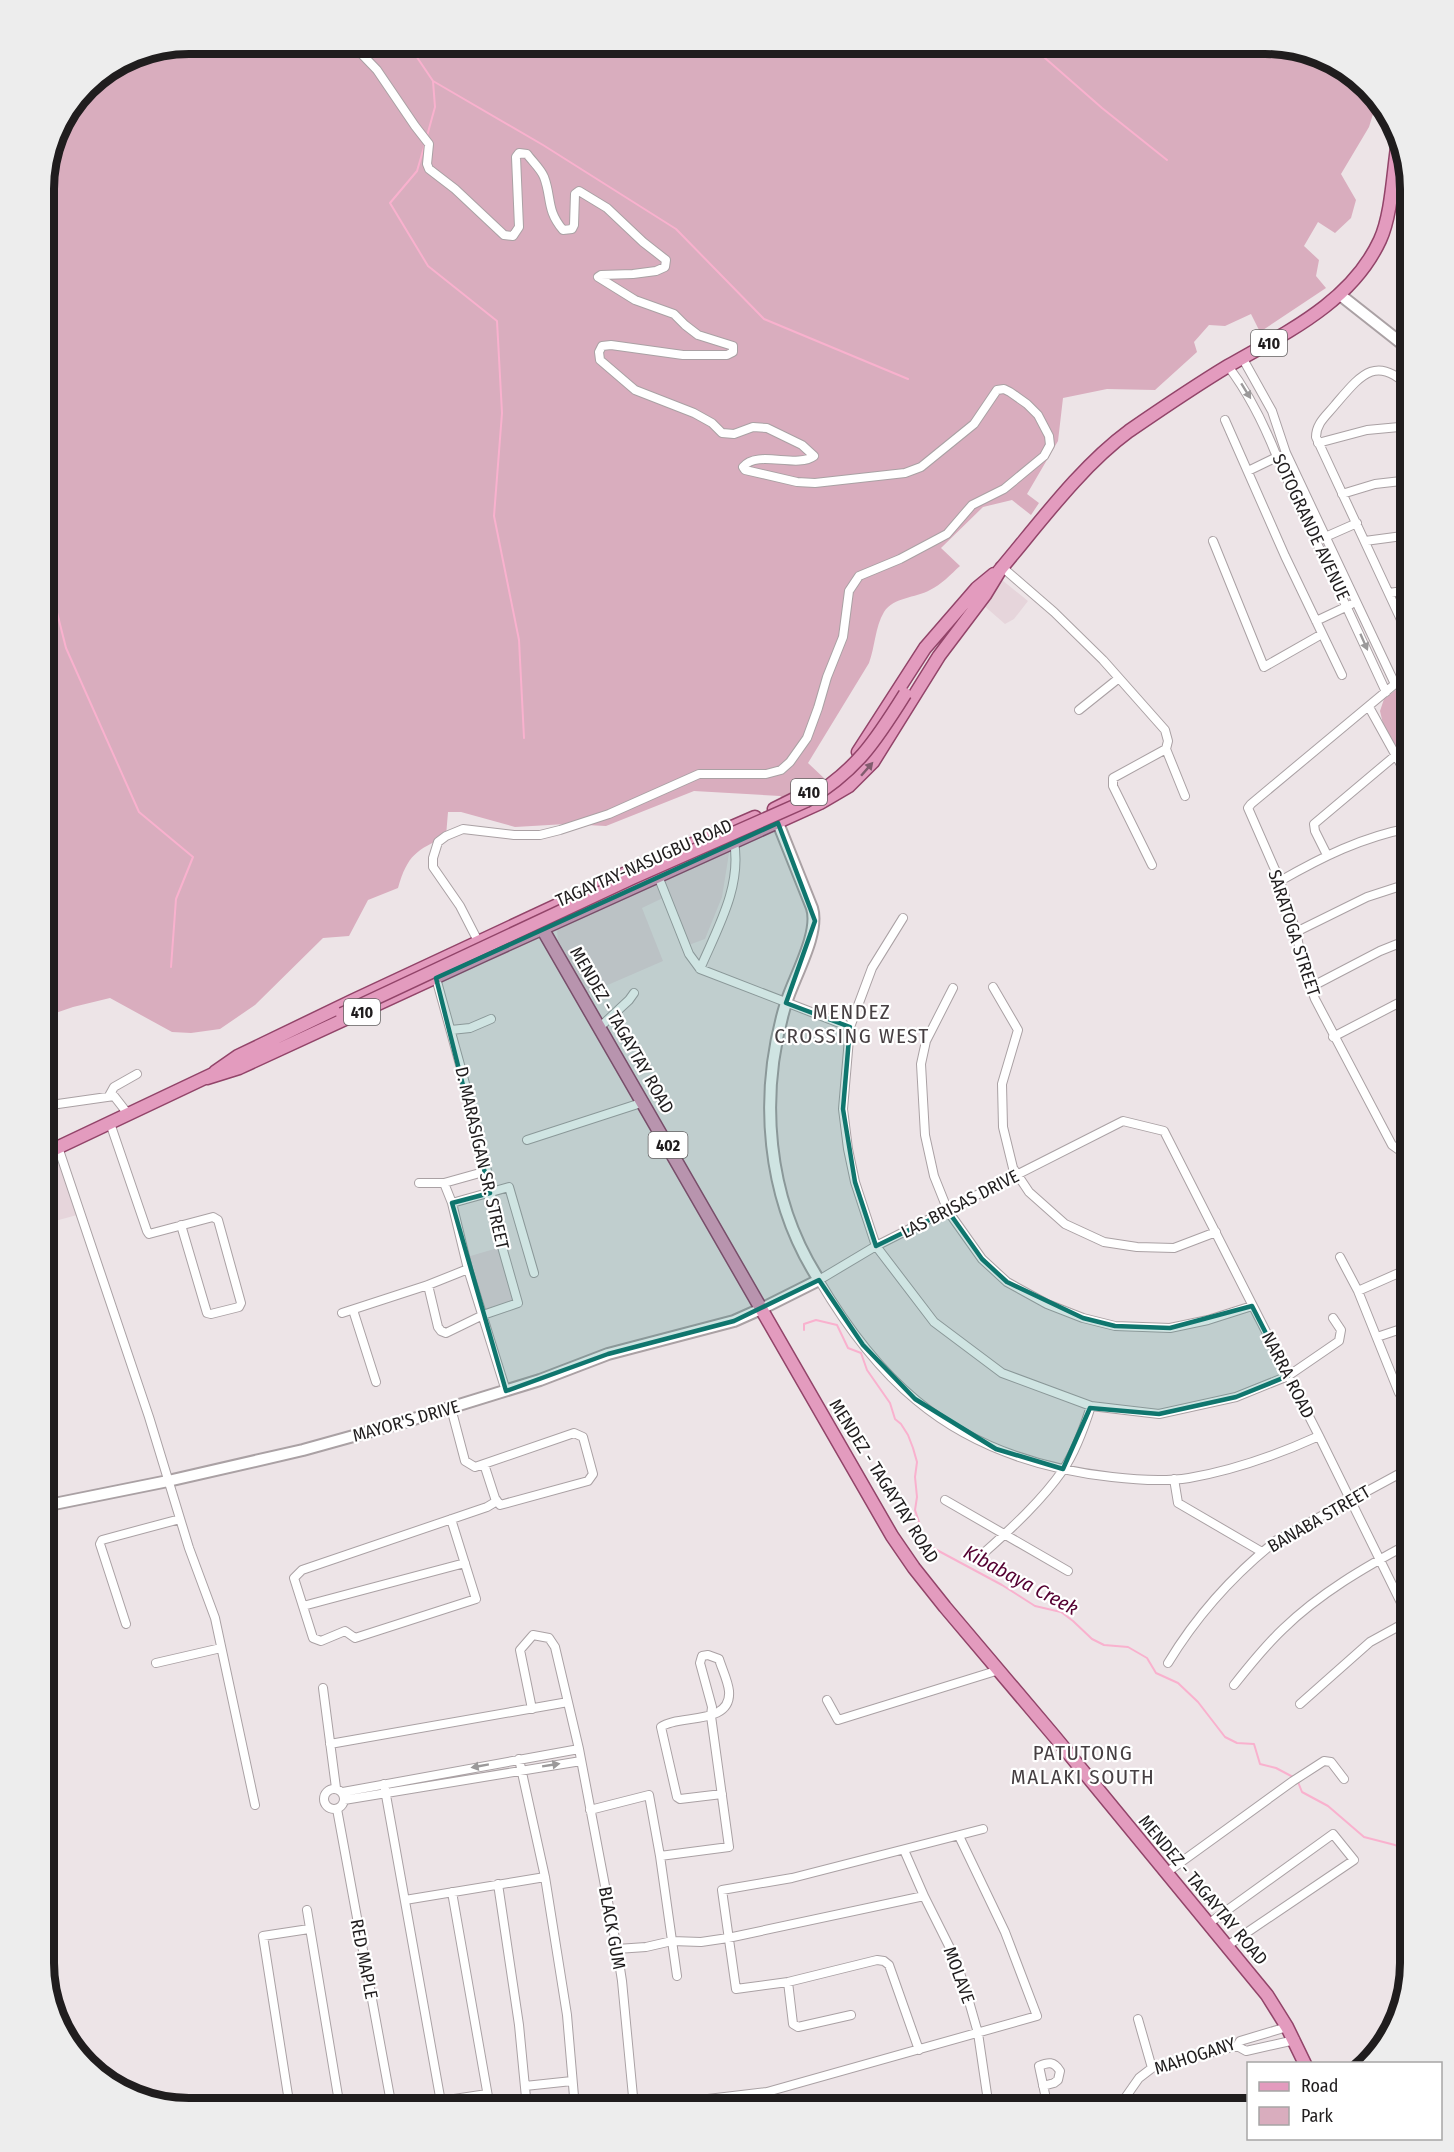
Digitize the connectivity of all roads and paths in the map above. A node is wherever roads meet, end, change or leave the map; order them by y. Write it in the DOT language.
graph roads {
  1 [pos="362,54"];
  2 [pos="1396,157"];
  3 [pos="1340,294"];
  4 [pos="1400,342"];
  5 [pos="1243,359"];
  6 [pos="1228,366"];
  7 [pos="1400,376"];
  8 [pos="1267,404"];
  9 [pos="1257,409"];
  10 [pos="1225,420"];
  11 [pos="1275,420"];
  12 [pos="1264,425"];
  13 [pos="1400,427"];
  14 [pos="1318,443"];
  15 [pos="1286,453"];
  16 [pos="1277,458"];
  17 [pos="1248,471"];
  18 [pos="1400,481"];
  19 [pos="1342,494"];
  20 [pos="1357,523"];
  21 [pos="1326,537"];
  22 [pos="1400,537"];
  23 [pos="1213,541"];
  24 [pos="1317,541"];
  25 [pos="1365,541"];
  26 [pos="1002,567"];
  27 [pos="1400,591"];
  28 [pos="1389,593"];
  29 [pos="1357,602"];
  30 [pos="1348,606"];
  31 [pos="1400,617"];
  32 [pos="1316,621"];
  33 [pos="1322,634"];
  34 [pos="1342,675"];
  35 [pos="1119,678"];
  36 [pos="1400,682"];
  37 [pos="1395,684"];
  38 [pos="1386,692"];
  39 [pos="1370,707"];
  40 [pos="1079,710"];
  41 [pos="1166,749"];
  42 [pos="1396,755"];
  43 [pos="1400,762"];
  44 [pos="1185,796"];
  45 [pos="778,823"];
  46 [pos="1400,830"];
  47 [pos="734,842"];
  48 [pos="1327,855"];
  49 [pos="1152,865"];
  50 [pos="658,876"];
  51 [pos="1280,881"];
  52 [pos="1400,887"];
  53 [pos="535,916"];
  54 [pos="903,918"];
  55 [pos="542,928"];
  56 [pos="1296,932"];
  57 [pos="478,942"];
  58 [pos="1400,943"];
  59 [pos="484,955"];
  60 [pos="700,969"];
  61 [pos="435,978"];
  62 [pos="993,987"];
  63 [pos="1311,987"];
  64 [pos="953,988"];
  65 [pos="634,993"];
  66 [pos="1400,1002"];
  67 [pos="786,1003"];
  68 [pos="491,1019"];
  69 [pos="600,1027"];
  70 [pos="850,1027"];
  71 [pos="451,1030"];
  72 [pos="1334,1036"];
  73 [pos="137,1074"];
  74 [pos="207,1077"];
  75 [pos="109,1096"];
  76 [pos="644,1102"];
  77 [pos="54,1104"];
  78 [pos="128,1114"];
  79 [pos="110,1123"];
  80 [pos="1164,1131"];
  81 [pos="526,1140"];
  82 [pos="58,1147"];
  83 [pos="54,1149"];
  84 [pos="1400,1150"];
  85 [pos="487,1171"];
  86 [pos="1017,1175"];
  87 [pos="419,1183"];
  88 [pos="444,1183"];
  89 [pos="490,1193"];
  90 [pos="452,1203"];
  91 [pos="948,1211"];
  92 [pos="181,1226"];
  93 [pos="1216,1232"];
  94 [pos="876,1246"];
  95 [pos="1340,1257"];
  96 [pos="468,1269"];
  97 [pos="1400,1272"];
  98 [pos="534,1273"];
  99 [pos="819,1280"];
  100 [pos="428,1285"];
  101 [pos="1358,1290"];
  102 [pos="1252,1306"];
  103 [pos="353,1310"];
  104 [pos="761,1310"];
  105 [pos="342,1313"];
  106 [pos="483,1316"];
  107 [pos="1333,1318"];
  108 [pos="1400,1329"];
  109 [pos="1377,1337"];
  110 [pos="1288,1376"];
  111 [pos="376,1382"];
  112 [pos="506,1391"];
  113 [pos="1400,1393"];
  114 [pos="1091,1406"];
  115 [pos="451,1408"];
  116 [pos="1319,1436"];
  117 [pos="484,1464"];
  118 [pos="1063,1469"];
  119 [pos="1400,1473"];
  120 [pos="1174,1479"];
  121 [pos="168,1481"];
  122 [pos="1350,1499"];
  123 [pos="945,1500"];
  124 [pos="497,1501"];
  125 [pos="54,1504"];
  126 [pos="451,1519"];
  127 [pos="180,1520"];
  128 [pos="1005,1535"];
  129 [pos="1400,1548"];
  130 [pos="986,1551"];
  131 [pos="1262,1552"];
  132 [pos="1379,1560"];
  133 [pos="465,1563"];
  134 [pos="1068,1571"];
  135 [pos="1400,1601"];
  136 [pos="303,1606"];
  137 [pos="126,1624"];
  138 [pos="1400,1626"];
  139 [pos="221,1648"];
  140 [pos="156,1663"];
  141 [pos="1168,1663"];
  142 [pos="999,1670"];
  143 [pos="1234,1685"];
  144 [pos="322,1688"];
  145 [pos="827,1700"];
  146 [pos="568,1702"];
  147 [pos="1300,1704"];
  148 [pos="532,1708"];
  149 [pos="711,1716"];
  150 [pos="330,1744"];
  151 [pos="579,1749"];
  152 [pos="519,1759"];
  153 [pos="581,1761"];
  154 [pos="521,1770"];
  155 [pos="1344,1779"];
  156 [pos="384,1784"];
  157 [pos="341,1793"];
  158 [pos="385,1794"];
  159 [pos="722,1794"];
  160 [pos="255,1805"];
  161 [pos="337,1809"];
  162 [pos="590,1810"];
  163 [pos="983,1829"];
  164 [pos="959,1836"];
  165 [pos="904,1850"];
  166 [pos="660,1856"];
  167 [pos="1166,1874"];
  168 [pos="545,1876"];
  169 [pos="498,1884"];
  170 [pos="452,1892"];
  171 [pos="924,1896"];
  172 [pos="405,1900"];
  173 [pos="307,1910"];
  174 [pos="1208,1924"];
  175 [pos="309,1929"];
  176 [pos="728,1938"];
  177 [pos="672,1941"];
  178 [pos="1227,1946"];
  179 [pos="617,1949"];
  180 [pos="678,1976"];
  181 [pos="788,1982"];
  182 [pos="851,2015"];
  183 [pos="1138,2019"];
  184 [pos="1287,2027"];
  185 [pos="978,2033"];
  186 [pos="1267,2033"];
  187 [pos="1294,2040"];
  188 [pos="1270,2045"];
  189 [pos="1237,2046"];
  190 [pos="919,2050"];
  191 [pos="1304,2062"];
  192 [pos="1152,2068"];
  193 [pos="572,2081"];
  194 [pos="525,2086"];
  195 [pos="1043,2086"];
  196 [pos="767,2092"];
  197 [pos="488,2094"];
  198 [pos="288,2098"];
  199 [pos="338,2098"];
  200 [pos="390,2098"];
  201 [pos="440,2098"];
  202 [pos="469,2098"];
  203 [pos="489,2098"];
  204 [pos="526,2098"];
  205 [pos="574,2098"];
  206 [pos="633,2098"];
  207 [pos="732,2098"];
  208 [pos="768,2098"];
  209 [pos="988,2098"];
  210 [pos="1046,2098"];
  211 [pos="1125,2098"];
  1 -- 57 [label="street"];
  2 -- 3 [label="main road, TAGAYTAY-NASUGBU ROAD / 410"];
  3 -- 4 [label="street"];
  3 -- 5 [label="main road, TAGAYTAY-NASUGBU ROAD / 410"];
  5 -- 6 [label="main road, TAGAYTAY-NASUGBU ROAD / 410"];
  5 -- 8 [label="street, SOTOGRANDE AVENUE"];
  6 -- 9 [label="street, SOTOGRANDE AVENUE, one-way"];
  6 -- 26 [label="main road, TAGAYTAY-NASUGBU ROAD / 410"];
  7 -- 14 [label="street"];
  8 -- 9 [label="street"];
  8 -- 11 [label="street, SOTOGRANDE AVENUE"];
  9 -- 12 [label="street, SOTOGRANDE AVENUE"];
  10 -- 17 [label="street"];
  11 -- 12 [label="street"];
  11 -- 15 [label="street, SOTOGRANDE AVENUE"];
  12 -- 16 [label="street, SOTOGRANDE AVENUE"];
  13 -- 14 [label="street"];
  14 -- 19 [label="street"];
  15 -- 16 [label="street"];
  15 -- 21 [label="street, SOTOGRANDE AVENUE"];
  16 -- 17 [label="street"];
  16 -- 24 [label="street, SOTOGRANDE AVENUE"];
  17 -- 32 [label="street"];
  18 -- 19 [label="street"];
  19 -- 20 [label="street"];
  20 -- 21 [label="street"];
  20 -- 25 [label="street"];
  21 -- 24 [label="street"];
  21 -- 29 [label="street, SOTOGRANDE AVENUE"];
  22 -- 25 [label="street"];
  23 -- 33 [label="street"];
  24 -- 30 [label="street, SOTOGRANDE AVENUE"];
  25 -- 28 [label="street"];
  26 -- 35 [label="street"];
  45 -- 26 [label="main road, TAGAYTAY-NASUGBU ROAD / 410, one-way"];
  26 -- 53 [label="main road, TAGAYTAY-NASUGBU ROAD / 410"];
  26 -- 74 [label="main road, TAGAYTAY-NASUGBU ROAD, bridge"];
  27 -- 28 [label="street"];
  28 -- 31 [label="street"];
  29 -- 30 [label="street"];
  29 -- 37 [label="street, SOTOGRANDE AVENUE"];
  30 -- 32 [label="street"];
  30 -- 38 [label="street, SOTOGRANDE AVENUE, one-way"];
  32 -- 33 [label="street"];
  33 -- 34 [label="street"];
  35 -- 40 [label="street"];
  35 -- 41 [label="street"];
  36 -- 37 [label="street, SARATOGA STREET"];
  37 -- 38 [label="street, SARATOGA STREET"];
  38 -- 39 [label="street, SARATOGA STREET"];
  39 -- 42 [label="street"];
  39 -- 51 [label="street, SARATOGA STREET"];
  41 -- 44 [label="street"];
  41 -- 49 [label="street"];
  42 -- 43 [label="street"];
  42 -- 48 [label="street"];
  45 -- 47 [label="main road, TAGAYTAY-NASUGBU ROAD / 410"];
  45 -- 67 [label="street"];
  46 -- 48 [label="street"];
  47 -- 50 [label="main road, TAGAYTAY-NASUGBU ROAD / 410"];
  47 -- 60 [label="street"];
  48 -- 51 [label="street"];
  50 -- 55 [label="main road, TAGAYTAY-NASUGBU ROAD / 410"];
  50 -- 60 [label="street"];
  51 -- 56 [label="street, SARATOGA STREET"];
  52 -- 56 [label="street"];
  53 -- 55 [label="main road, 402"];
  53 -- 57 [label="main road, TAGAYTAY-NASUGBU ROAD / 410"];
  54 -- 70 [label="street"];
  55 -- 59 [label="main road, TAGAYTAY-NASUGBU ROAD / 410"];
  55 -- 69 [label="main road, MENDEZ - TAGAYTAY ROAD / 402"];
  56 -- 63 [label="street, SARATOGA STREET"];
  57 -- 59 [label="street"];
  57 -- 74 [label="main road, TAGAYTAY-NASUGBU ROAD / 410"];
  58 -- 63 [label="street"];
  59 -- 61 [label="main road, TAGAYTAY-NASUGBU ROAD / 410"];
  60 -- 67 [label="street"];
  61 -- 71 [label="street, D. MARASIGAN SR. STREET"];
  61 -- 74 [label="main road, TAGAYTAY-NASUGBU ROAD / 410"];
  62 -- 86 [label="street"];
  63 -- 72 [label="street, SARATOGA STREET"];
  64 -- 91 [label="street"];
  65 -- 69 [label="street"];
  66 -- 72 [label="street"];
  67 -- 70 [label="street"];
  67 -- 99 [label="street"];
  68 -- 71 [label="street"];
  69 -- 76 [label="main road, MENDEZ - TAGAYTAY ROAD / 402"];
  70 -- 94 [label="street"];
  71 -- 85 [label="street, D. MARASIGAN SR. STREET"];
  72 -- 84 [label="street, SARATOGA STREET"];
  73 -- 75 [label="street"];
  74 -- 78 [label="main road, TAGAYTAY-NASUGBU ROAD / 410"];
  75 -- 77 [label="street"];
  75 -- 78 [label="street"];
  76 -- 81 [label="street"];
  76 -- 104 [label="main road, MENDEZ - TAGAYTAY ROAD / 402"];
  78 -- 79 [label="main road, TAGAYTAY-NASUGBU ROAD / 410"];
  79 -- 82 [label="main road, TAGAYTAY-NASUGBU ROAD / 410"];
  79 -- 92 [label="street"];
  80 -- 86 [label="street, LAS BRISAS DRIVE"];
  80 -- 93 [label="street, NARRA ROAD"];
  82 -- 83 [label="main road, TAGAYTAY-NASUGBU ROAD / 410"];
  82 -- 121 [label="street"];
  85 -- 88 [label="street"];
  85 -- 89 [label="street, D. MARASIGAN SR. STREET"];
  86 -- 91 [label="street, LAS BRISAS DRIVE"];
  86 -- 93 [label="street"];
  87 -- 88 [label="street"];
  88 -- 90 [label="street"];
  89 -- 90 [label="street"];
  89 -- 98 [label="street"];
  89 -- 106 [label="street, D. MARASIGAN SR. STREET"];
  90 -- 96 [label="street"];
  91 -- 94 [label="street, LAS BRISAS DRIVE"];
  91 -- 102 [label="street"];
  92 -- 92 [label="street"];
  93 -- 102 [label="street, NARRA ROAD"];
  94 -- 99 [label="street, LAS BRISAS DRIVE"];
  94 -- 114 [label="street"];
  95 -- 101 [label="street"];
  96 -- 100 [label="street"];
  96 -- 106 [label="street"];
  97 -- 101 [label="street"];
  99 -- 104 [label="street, LAS BRISAS DRIVE"];
  99 -- 118 [label="street"];
  100 -- 103 [label="street"];
  100 -- 106 [label="street"];
  101 -- 109 [label="street"];
  102 -- 110 [label="street, NARRA ROAD"];
  103 -- 105 [label="street"];
  103 -- 111 [label="street"];
  104 -- 112 [label="street, MAYOR'S DRIVE"];
  104 -- 142 [label="main road, MENDEZ - TAGAYTAY ROAD / 402"];
  106 -- 112 [label="street"];
  107 -- 110 [label="street"];
  108 -- 109 [label="street"];
  109 -- 113 [label="street"];
  110 -- 114 [label="street"];
  110 -- 116 [label="street, NARRA ROAD"];
  112 -- 115 [label="street, MAYOR'S DRIVE"];
  114 -- 118 [label="street"];
  115 -- 117 [label="street"];
  115 -- 121 [label="street, MAYOR'S DRIVE"];
  116 -- 120 [label="street"];
  116 -- 122 [label="street, NARRA ROAD"];
  117 -- 124 [label="street"];
  117 -- 124 [label="street"];
  118 -- 120 [label="street"];
  118 -- 128 [label="street"];
  119 -- 122 [label="street, BANABA STREET"];
  120 -- 131 [label="street"];
  121 -- 125 [label="street, MAYOR'S DRIVE"];
  121 -- 127 [label="street"];
  122 -- 131 [label="street, BANABA STREET"];
  122 -- 132 [label="street, NARRA ROAD"];
  123 -- 128 [label="street"];
  124 -- 126 [label="street"];
  126 -- 133 [label="street"];
  126 -- 136 [label="street"];
  127 -- 137 [label="street"];
  127 -- 139 [label="street"];
  128 -- 130 [label="street"];
  128 -- 134 [label="street"];
  129 -- 132 [label="street"];
  131 -- 141 [label="street, BANABA STREET"];
  132 -- 135 [label="street, NARRA ROAD"];
  132 -- 143 [label="street"];
  133 -- 136 [label="street"];
  133 -- 136 [label="street"];
  138 -- 147 [label="street"];
  139 -- 140 [label="street"];
  139 -- 160 [label="street"];
  142 -- 145 [label="street"];
  142 -- 167 [label="main road, MENDEZ - TAGAYTAY ROAD / 402"];
  144 -- 150 [label="street"];
  146 -- 148 [label="street"];
  146 -- 148 [label="street, BLACK GUM"];
  146 -- 151 [label="street, BLACK GUM"];
  148 -- 150 [label="street"];
  149 -- 149 [label="street"];
  149 -- 159 [label="street"];
  149 -- 159 [label="street"];
  150 -- 157 [label="street"];
  151 -- 152 [label="street"];
  151 -- 153 [label="street, BLACK GUM"];
  152 -- 154 [label="street"];
  152 -- 156 [label="street, one-way"];
  154 -- 153 [label="street, one-way"];
  153 -- 162 [label="street, BLACK GUM"];
  154 -- 158 [label="street"];
  154 -- 168 [label="street"];
  155 -- 167 [label="street"];
  156 -- 157 [label="street"];
  156 -- 158 [label="street"];
  157 -- 158 [label="street"];
  157 -- 161 [label="street"];
  157 -- 161 [label="street"];
  158 -- 172 [label="street"];
  159 -- 166 [label="street"];
  161 -- 200 [label="street, RED MAPLE"];
  162 -- 166 [label="street"];
  162 -- 179 [label="street, BLACK GUM"];
  163 -- 164 [label="street"];
  164 -- 165 [label="street"];
  164 -- 185 [label="street"];
  165 -- 171 [label="street, MOLAVE"];
  165 -- 176 [label="street"];
  166 -- 177 [label="street"];
  167 -- 174 [label="main road, MENDEZ - TAGAYTAY ROAD / 402"];
  168 -- 169 [label="street"];
  168 -- 193 [label="street"];
  169 -- 170 [label="street"];
  169 -- 194 [label="street"];
  170 -- 172 [label="street"];
  170 -- 197 [label="street"];
  171 -- 176 [label="street"];
  171 -- 185 [label="street, MOLAVE"];
  172 -- 201 [label="street"];
  173 -- 175 [label="street"];
  174 -- 178 [label="main road, MENDEZ - TAGAYTAY ROAD / 402"];
  174 -- 178 [label="street"];
  175 -- 198 [label="street"];
  175 -- 199 [label="street"];
  176 -- 177 [label="street"];
  176 -- 181 [label="street"];
  177 -- 179 [label="street"];
  177 -- 180 [label="street"];
  178 -- 184 [label="main road, MENDEZ - TAGAYTAY ROAD / 402"];
  179 -- 206 [label="street, BLACK GUM"];
  181 -- 182 [label="street"];
  181 -- 190 [label="street"];
  183 -- 192 [label="street"];
  184 -- 186 [label="street, MAHOGANY"];
  184 -- 187 [label="main road, MENDEZ - TAGAYTAY ROAD / 402"];
  185 -- 190 [label="street"];
  185 -- 209 [label="street, MOLAVE"];
  186 -- 188 [label="street"];
  186 -- 189 [label="street, MAHOGANY"];
  187 -- 188 [label="street"];
  187 -- 191 [label="main road, MENDEZ - TAGAYTAY ROAD / 402"];
  188 -- 189 [label="street"];
  189 -- 192 [label="street, MAHOGANY"];
  190 -- 196 [label="street"];
  192 -- 211 [label="street, MAHOGANY"];
  193 -- 194 [label="street"];
  193 -- 205 [label="street"];
  194 -- 204 [label="street"];
  195 -- 210 [label="street"];
  196 -- 207 [label="street"];
  196 -- 208 [label="street"];
  197 -- 202 [label="street"];
  197 -- 203 [label="street"];
}
